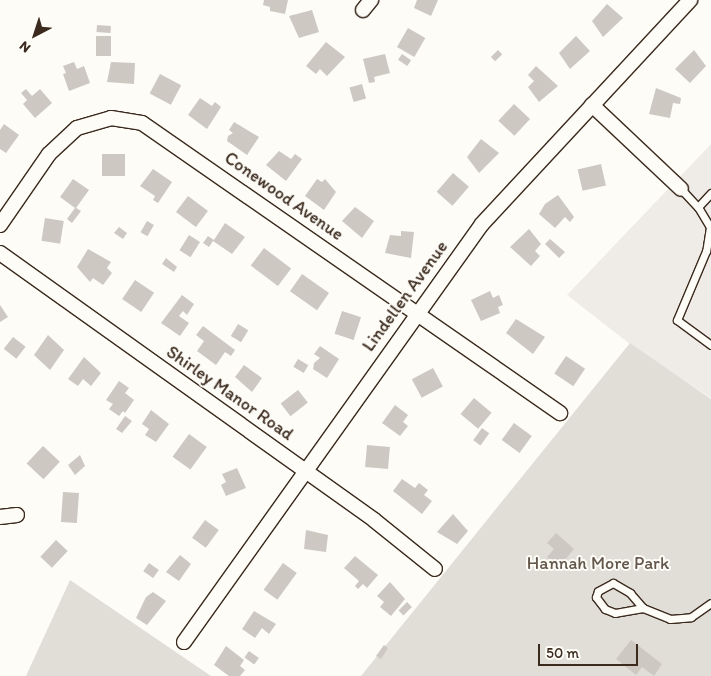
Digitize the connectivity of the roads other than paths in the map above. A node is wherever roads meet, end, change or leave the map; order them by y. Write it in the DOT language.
graph roads {
  1 [pos="690,0"];
  2 [pos="592,105"];
  3 [pos="680,189"];
  4 [pos="711,193"];
  5 [pos="698,207"];
  6 [pos="0,225"];
  7 [pos="0,253"];
  8 [pos="417,312"];
  9 [pos="711,345"];
  10 [pos="560,413"];
  11 [pos="305,470"];
  12 [pos="17,515"];
  13 [pos="0,517"];
  14 [pos="435,569"];
  15 [pos="711,603"];
  16 [pos="643,608"];
  17 [pos="184,642"];
  1 -- 2 [label="street, Lindellen Avenue"];
  2 -- 3 [label="street"];
  2 -- 8 [label="street, Lindellen Avenue"];
  3 -- 5 [label="lane"];
  4 -- 5 [label="lane"];
  5 -- 9 [label="lane"];
  6 -- 8 [label="street, Conewood Avenue"];
  7 -- 11 [label="street, Shirley Manor Road"];
  8 -- 10 [label="street, Conewood Avenue"];
  8 -- 11 [label="street, Lindellen Avenue"];
  11 -- 14 [label="street, Shirley Manor Road"];
  11 -- 17 [label="street, Lindellen Avenue"];
  12 -- 13 [label="street"];
  15 -- 16 [label="lane"];
  16 -- 16 [label="lane"];
}
